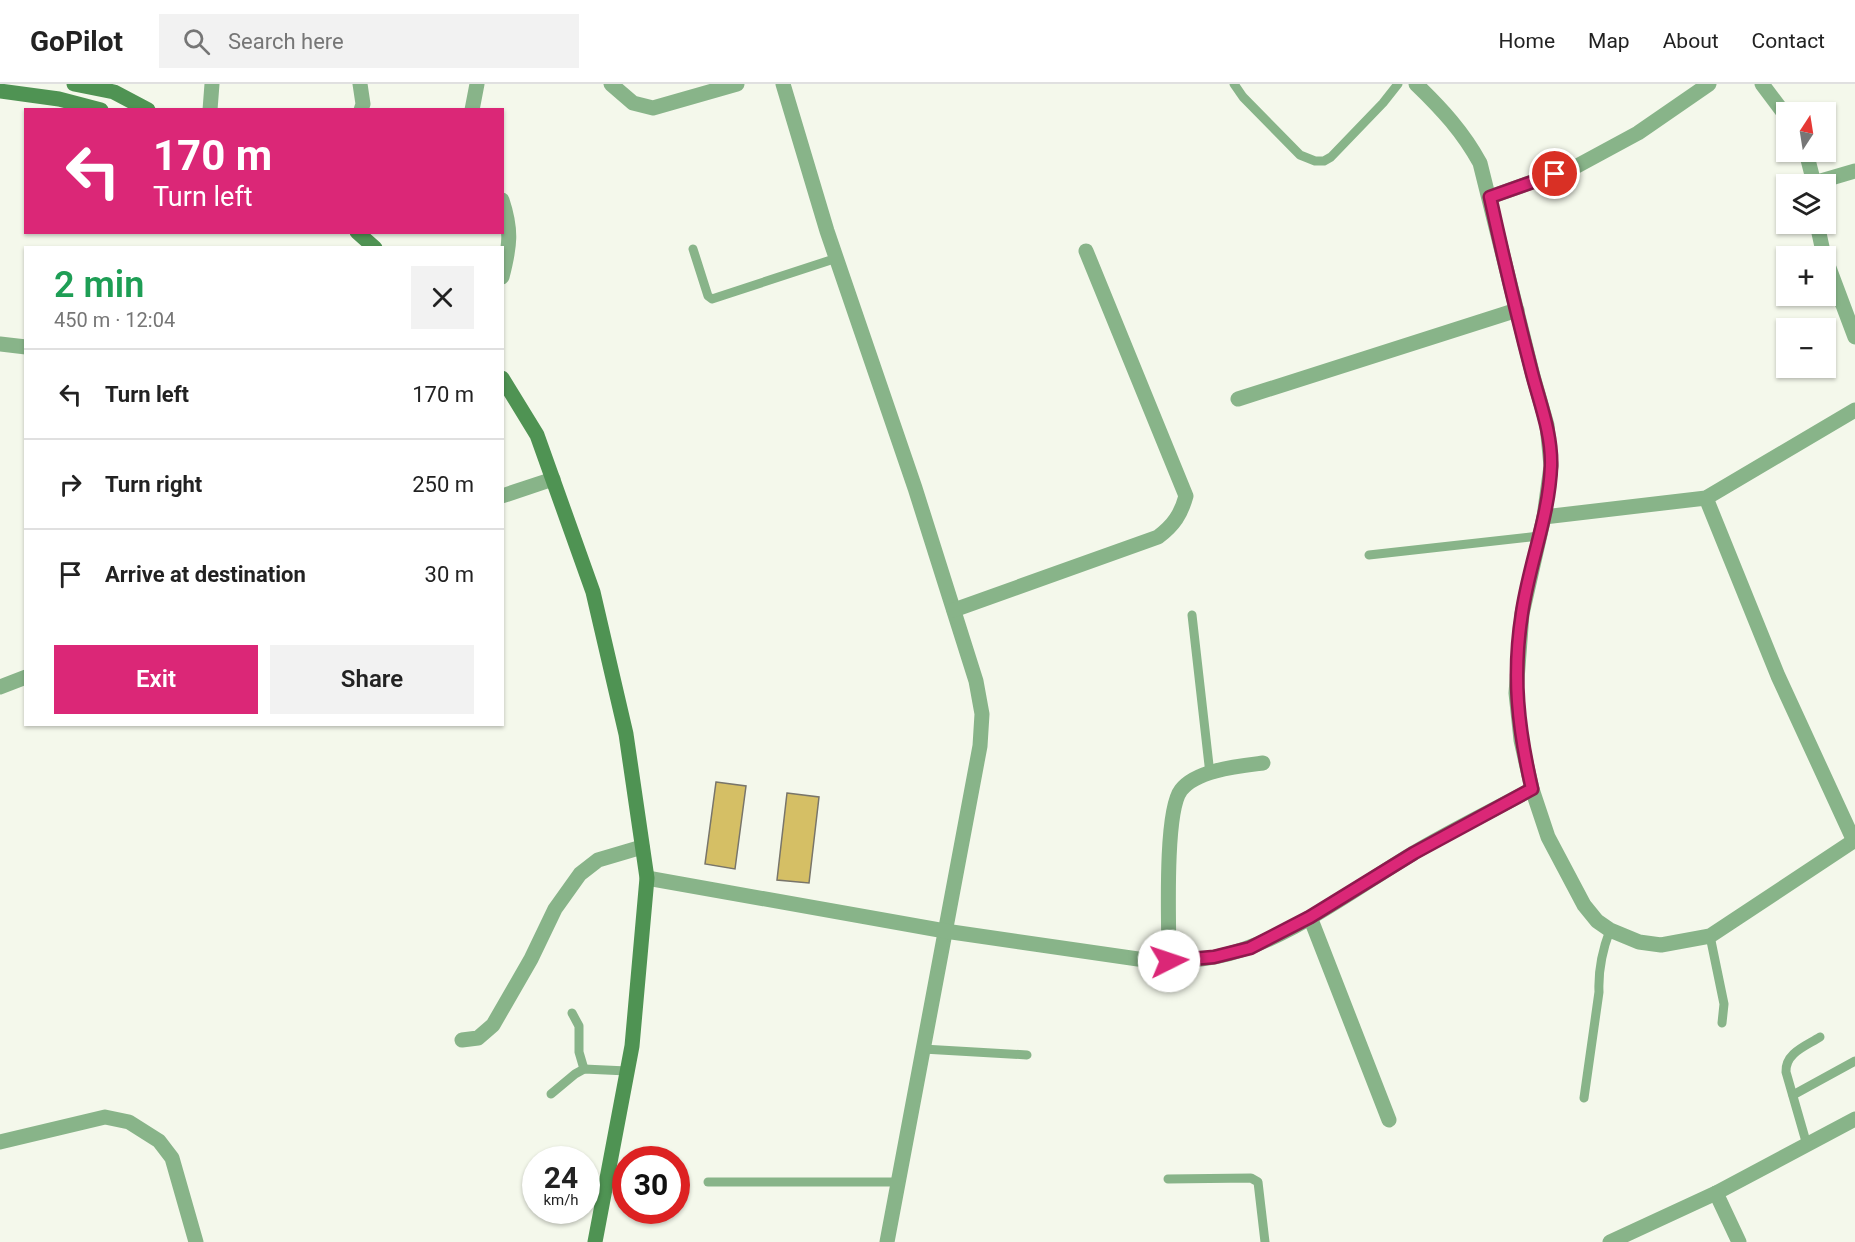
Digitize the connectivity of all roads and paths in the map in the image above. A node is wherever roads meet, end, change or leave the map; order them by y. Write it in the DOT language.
graph roads {
  1 [pos="74,84"];
  2 [pos="212,84"];
  3 [pos="360,84"];
  4 [pos="477,84"];
  5 [pos="611,84"];
  6 [pos="735,84"];
  7 [pos="783,84"];
  8 [pos="1233,84"];
  9 [pos="1398,84"];
  10 [pos="1416,84"];
  11 [pos="1709,84"];
  12 [pos="1762,84"];
  13 [pos="0,91"];
  14 [pos="1776,103"];
  15 [pos="93,108"];
  16 [pos="144,108"];
  17 [pos="210,108"];
  18 [pos="362,108"];
  19 [pos="472,108"];
  20 [pos="1855,171"];
  21 [pos="1836,177"];
  22 [pos="1490,197"];
  23 [pos="504,206"];
  24 [pos="359,234"];
  25 [pos="373,246"];
  26 [pos="693,249"];
  27 [pos="1086,251"];
  28 [pos="837,258"];
  29 [pos="504,269"];
  30 [pos="1836,287"];
  31 [pos="1517,310"];
  32 [pos="1855,337"];
  33 [pos="0,344"];
  34 [pos="24,347"];
  35 [pos="504,381"];
  36 [pos="1238,399"];
  37 [pos="1855,410"];
  38 [pos="553,479"];
  39 [pos="504,495"];
  40 [pos="1706,498"];
  41 [pos="1544,517"];
  42 [pos="1539,536"];
  43 [pos="1369,555"];
  44 [pos="954,610"];
  45 [pos="1192,615"];
  46 [pos="24,678"];
  47 [pos="0,687"];
  48 [pos="1263,763"];
  49 [pos="1210,774"];
  50 [pos="1532,789"];
  51 [pos="1855,840"];
  52 [pos="642,848"];
  53 [pos="646,878"];
  54 [pos="1310,917"];
  55 [pos="1610,930"];
  56 [pos="945,931"];
  57 [pos="1710,936"];
  58 [pos="1169,961"];
  59 [pos="572,1013"];
  60 [pos="1722,1023"];
  61 [pos="1820,1037"];
  62 [pos="462,1040"];
  63 [pos="923,1049"];
  64 [pos="1028,1055"];
  65 [pos="1855,1061"];
  66 [pos="584,1069"];
  67 [pos="627,1071"];
  68 [pos="551,1094"];
  69 [pos="1792,1095"];
  70 [pos="1584,1098"];
  71 [pos="1855,1119"];
  72 [pos="1389,1120"];
  73 [pos="0,1142"];
  74 [pos="1807,1145"];
  75 [pos="1168,1179"];
  76 [pos="708,1182"];
  77 [pos="898,1182"];
  78 [pos="1716,1193"];
  79 [pos="196,1242"];
  80 [pos="595,1242"];
  81 [pos="887,1242"];
  82 [pos="1265,1242"];
  83 [pos="1610,1242"];
  84 [pos="1739,1242"];
  1 -- 16 [label="street"];
  2 -- 17 [label="street"];
  3 -- 18 [label="street"];
  4 -- 19 [label="street"];
  5 -- 6 [label="street"];
  7 -- 28 [label="street"];
  8 -- 9 [label="lane"];
  10 -- 22 [label="street"];
  11 -- 22 [label="street"];
  12 -- 14 [label="street"];
  13 -- 15 [label="street"];
  20 -- 21 [label="street"];
  22 -- 31 [label="street"];
  23 -- 29 [label="street"];
  24 -- 25 [label="street"];
  26 -- 28 [label="lane"];
  27 -- 44 [label="street"];
  28 -- 44 [label="street"];
  30 -- 32 [label="street"];
  31 -- 36 [label="street"];
  31 -- 41 [label="street"];
  33 -- 34 [label="street"];
  35 -- 38 [label="street"];
  37 -- 40 [label="street"];
  38 -- 39 [label="street"];
  38 -- 52 [label="street"];
  40 -- 41 [label="street"];
  40 -- 51 [label="street"];
  41 -- 42 [label="street"];
  42 -- 43 [label="lane"];
  42 -- 50 [label="street"];
  44 -- 56 [label="street"];
  45 -- 49 [label="lane"];
  46 -- 47 [label="street"];
  48 -- 49 [label="street"];
  49 -- 58 [label="street"];
  50 -- 54 [label="street"];
  50 -- 55 [label="street"];
  51 -- 57 [label="street"];
  52 -- 53 [label="street"];
  52 -- 62 [label="street"];
  53 -- 56 [label="street"];
  53 -- 67 [label="street"];
  54 -- 58 [label="street"];
  54 -- 72 [label="street"];
  55 -- 57 [label="street"];
  55 -- 70 [label="lane"];
  56 -- 58 [label="street"];
  56 -- 63 [label="street"];
  57 -- 60 [label="lane"];
  59 -- 66 [label="lane"];
  61 -- 69 [label="lane"];
  63 -- 64 [label="lane"];
  63 -- 77 [label="street"];
  65 -- 69 [label="lane"];
  66 -- 67 [label="lane"];
  66 -- 68 [label="lane"];
  67 -- 80 [label="street"];
  69 -- 74 [label="lane"];
  71 -- 74 [label="street"];
  73 -- 79 [label="street"];
  74 -- 78 [label="street"];
  75 -- 82 [label="lane"];
  76 -- 77 [label="lane"];
  77 -- 81 [label="street"];
  78 -- 83 [label="street"];
  78 -- 84 [label="street"];
}
